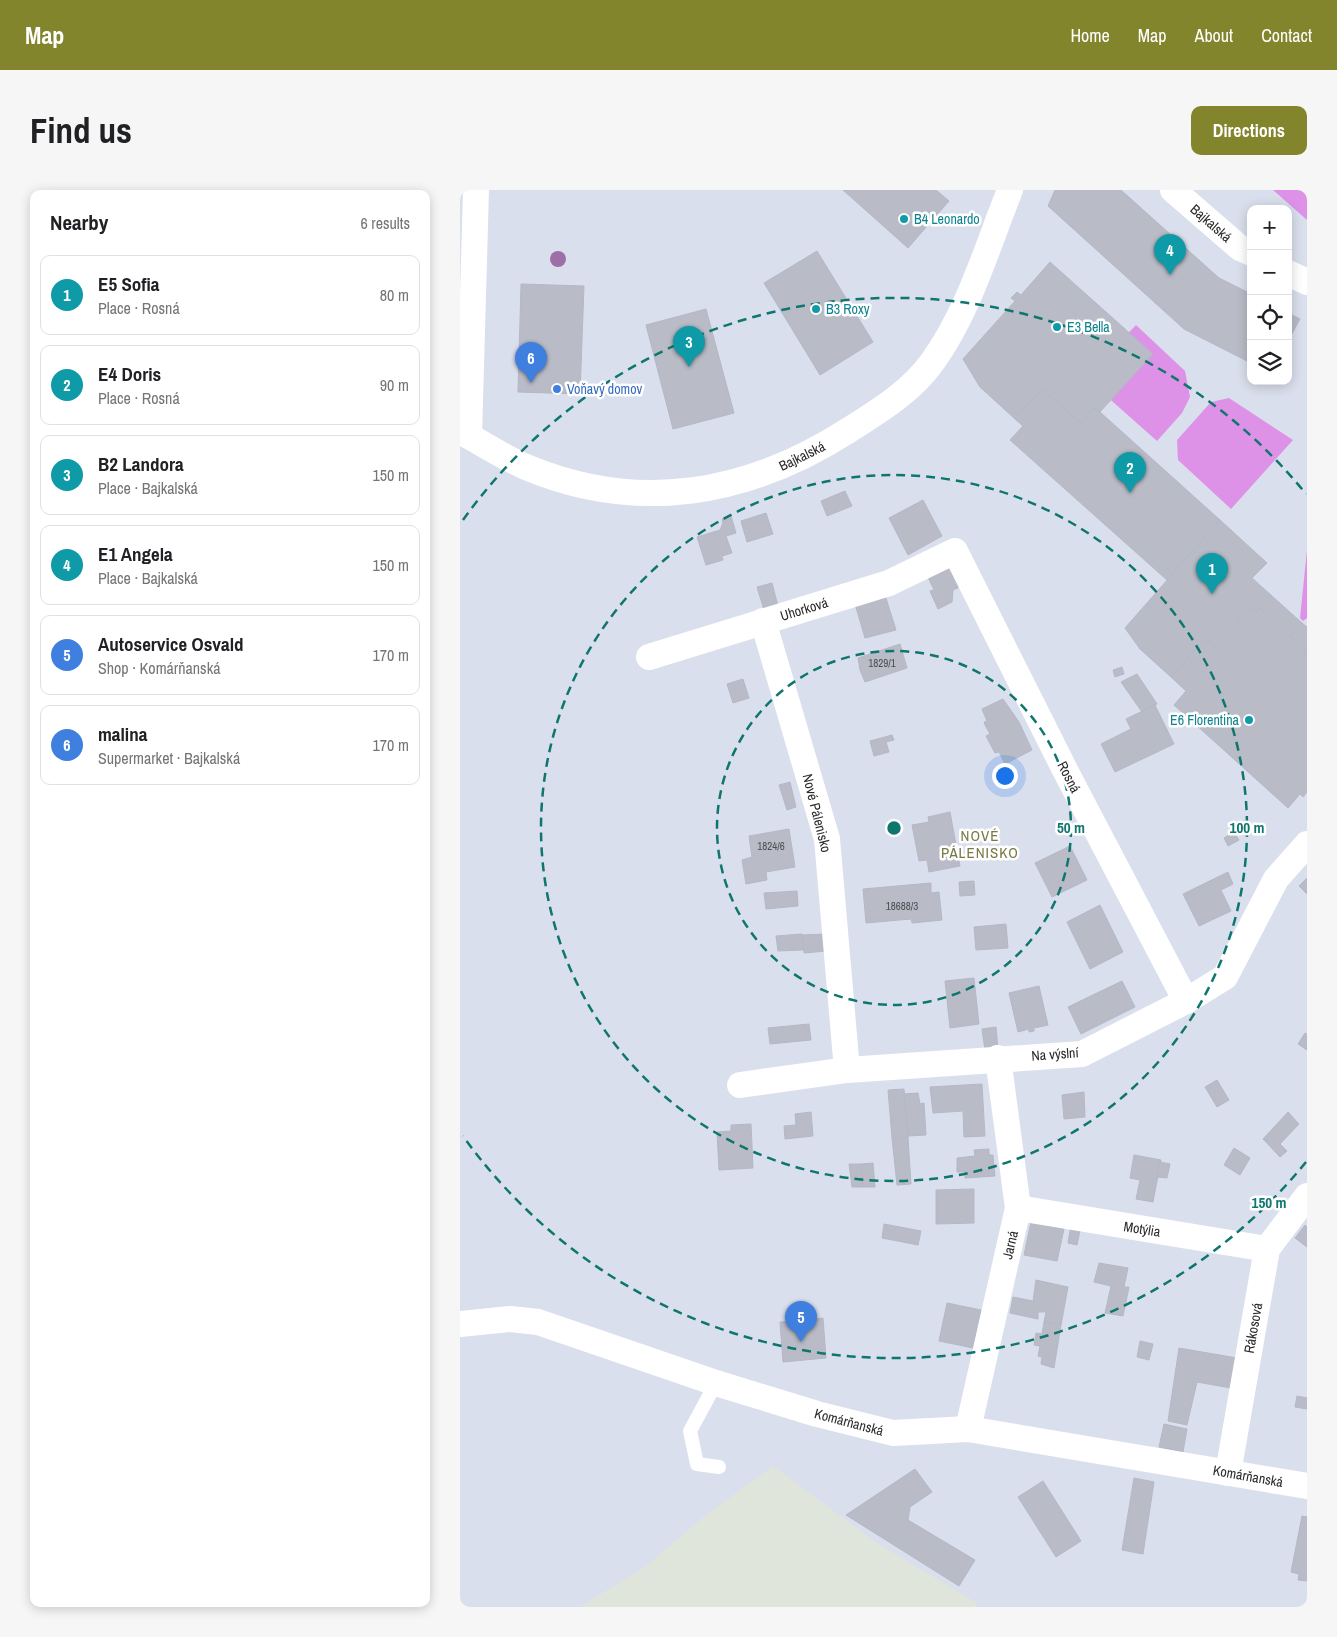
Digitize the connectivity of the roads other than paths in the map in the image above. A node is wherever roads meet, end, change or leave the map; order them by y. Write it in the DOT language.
graph roads {
  1 [pos="476,190"];
  2 [pos="1010,190"];
  3 [pos="1174,190"];
  4 [pos="1247,251"];
  5 [pos="1292,275"];
  6 [pos="1307,282"];
  7 [pos="464,433"];
  8 [pos="955,551"];
  9 [pos="763,621"];
  10 [pos="649,656"];
  11 [pos="1307,844"];
  12 [pos="1186,1001"];
  13 [pos="998,1058"];
  14 [pos="848,1070"];
  15 [pos="740,1085"];
  16 [pos="1307,1196"];
  17 [pos="1018,1208"];
  18 [pos="1266,1249"];
  19 [pos="460,1324"];
  20 [pos="716,1383"];
  21 [pos="968,1429"];
  22 [pos="719,1467"];
  23 [pos="1228,1473"];
  24 [pos="1307,1486"];
  1 -- 7 [label="street, Bajkalská"];
  2 -- 7 [label="street, Bajkalská"];
  3 -- 4 [label="street, Bajkalská"];
  5 -- 6 [label="street"];
  8 -- 9 [label="street, Uhorková"];
  8 -- 12 [label="street, Rosná"];
  9 -- 10 [label="street, Uhorková"];
  9 -- 14 [label="street, Nové Pálenisko"];
  11 -- 12 [label="street, Na výslní"];
  12 -- 13 [label="street, Na výslní"];
  13 -- 14 [label="street, Na výslní"];
  13 -- 17 [label="street, Jarná"];
  14 -- 15 [label="street, Na výslní"];
  16 -- 18 [label="street, Rákosová"];
  17 -- 18 [label="street, Motýlia"];
  17 -- 21 [label="street, Jarná"];
  18 -- 23 [label="street, Rákosová"];
  19 -- 20 [label="street, Komárňanská"];
  20 -- 21 [label="street, Komárňanská"];
  20 -- 22 [label="lane"];
  21 -- 23 [label="street, Komárňanská"];
  23 -- 24 [label="street, Komárňanská"];
}
